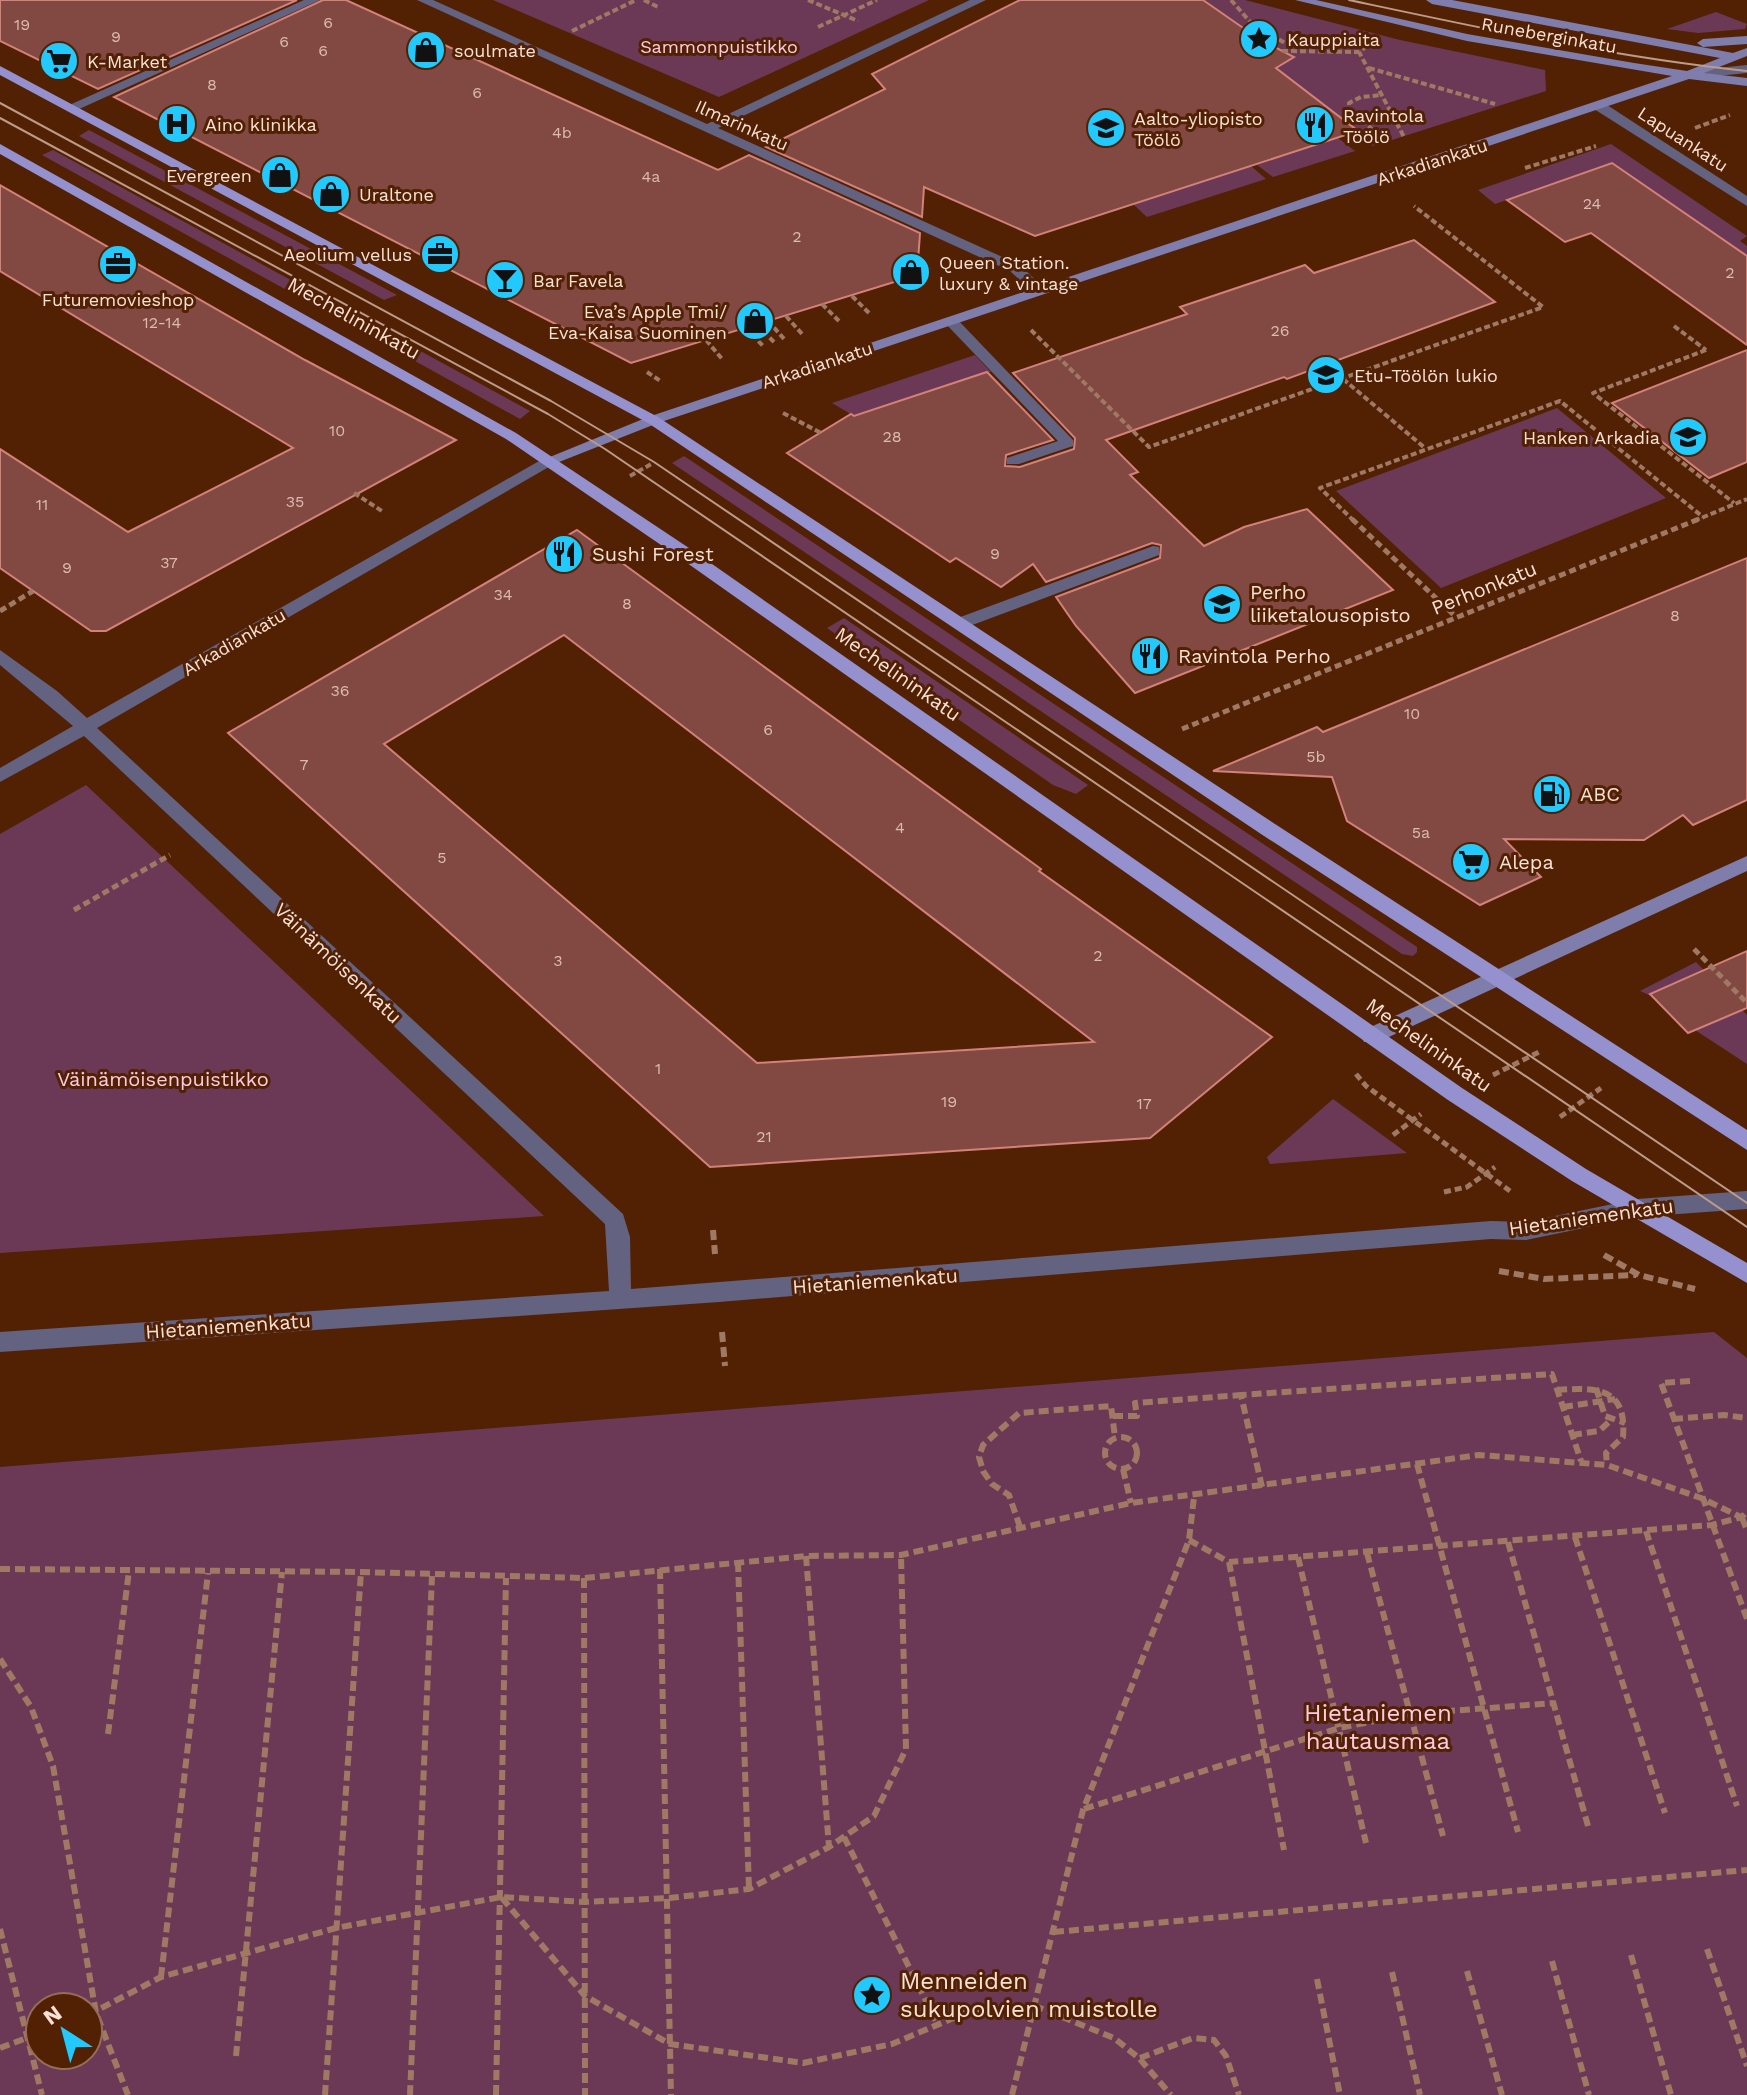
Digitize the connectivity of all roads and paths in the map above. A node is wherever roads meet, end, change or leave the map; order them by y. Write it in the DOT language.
graph roads {
  1 [pos="314,0"];
  2 [pos="423,0"];
  3 [pos="636,0"];
  4 [pos="644,0"];
  5 [pos="808,0"];
  6 [pos="877,0"];
  7 [pos="980,0"];
  8 [pos="1231,0"];
  9 [pos="1301,0"];
  10 [pos="1432,0"];
  11 [pos="660,8"];
  12 [pos="844,15"];
  13 [pos="867,25"];
  14 [pos="818,27"];
  15 [pos="562,36"];
  16 [pos="1747,40"];
  17 [pos="1372,43"];
  18 [pos="1663,43"];
  19 [pos="1292,47"];
  20 [pos="1282,51"];
  21 [pos="1359,52"];
  22 [pos="1743,56"];
  23 [pos="1369,68"];
  24 [pos="1747,69"];
  25 [pos="0,70"];
  26 [pos="1687,75"];
  27 [pos="1747,82"];
  28 [pos="1382,95"];
  29 [pos="1497,105"];
  30 [pos="1599,106"];
  31 [pos="72,107"];
  32 [pos="1733,113"];
  33 [pos="706,129"];
  34 [pos="1692,129"];
  35 [pos="1373,130"];
  36 [pos="1406,142"];
  37 [pos="0,148"];
  38 [pos="1747,202"];
  39 [pos="1414,206"];
  40 [pos="1040,291"];
  41 [pos="852,296"];
  42 [pos="822,304"];
  43 [pos="870,313"];
  44 [pos="786,316"];
  45 [pos="768,321"];
  46 [pos="951,321"];
  47 [pos="840,322"];
  48 [pos="757,325"];
  49 [pos="1674,326"];
  50 [pos="746,328"];
  51 [pos="1031,330"];
  52 [pos="803,335"];
  53 [pos="706,340"];
  54 [pos="785,340"];
  55 [pos="775,343"];
  56 [pos="764,347"];
  57 [pos="723,360"];
  58 [pos="1343,379"];
  59 [pos="780,412"];
  60 [pos="653,420"];
  61 [pos="821,433"];
  62 [pos="689,443"];
  63 [pos="1425,449"];
  64 [pos="548,461"];
  65 [pos="1013,461"];
  66 [pos="354,493"];
  67 [pos="598,494"];
  68 [pos="1747,499"];
  69 [pos="1735,503"];
  70 [pos="382,511"];
  71 [pos="1703,517"];
  72 [pos="1153,551"];
  73 [pos="33,591"];
  74 [pos="0,611"];
  75 [pos="1456,617"];
  76 [pos="961,623"];
  77 [pos="0,656"];
  78 [pos="86,728"];
  79 [pos="1144,744"];
  80 [pos="0,776"];
  81 [pos="174,853"];
  82 [pos="1747,863"];
  83 [pos="74,910"];
  84 [pos="1694,949"];
  85 [pos="1497,978"];
  86 [pos="1747,1003"];
  87 [pos="1580,1033"];
  88 [pos="1371,1036"];
  89 [pos="1632,1067"];
  90 [pos="1455,1094"];
  91 [pos="1393,1135"];
  92 [pos="1747,1141"];
  93 [pos="1530,1142"];
  94 [pos="1430,1194"];
  95 [pos="1747,1200"];
  96 [pos="1637,1208"];
  97 [pos="1600,1253"];
  98 [pos="1747,1274"];
  99 [pos="1703,1292"];
  100 [pos="620,1298"];
  101 [pos="0,1342"];
  102 [pos="1690,1381"];
  103 [pos="1596,1387"];
  104 [pos="1557,1390"];
  105 [pos="1241,1395"];
  106 [pos="1615,1399"];
  107 [pos="1600,1403"];
  108 [pos="1563,1407"];
  109 [pos="1113,1416"];
  110 [pos="1747,1418"];
  111 [pos="1673,1419"];
  112 [pos="1611,1420"];
  113 [pos="1625,1423"];
  114 [pos="1572,1435"];
  115 [pos="1115,1437"];
  116 [pos="1581,1461"];
  117 [pos="1417,1464"];
  118 [pos="1607,1465"];
  119 [pos="1123,1469"];
  120 [pos="1262,1487"];
  121 [pos="1195,1497"];
  122 [pos="1701,1498"];
  123 [pos="1131,1503"];
  124 [pos="1745,1516"];
  125 [pos="1712,1525"];
  126 [pos="1020,1527"];
  127 [pos="1747,1530"];
  128 [pos="1646,1531"];
  129 [pos="1575,1537"];
  130 [pos="1189,1540"];
  131 [pos="1508,1542"];
  132 [pos="1440,1548"];
  133 [pos="1367,1553"];
  134 [pos="901,1555"];
  135 [pos="806,1556"];
  136 [pos="1298,1557"];
  137 [pos="738,1562"];
  138 [pos="1229,1562"];
  139 [pos="0,1569"];
  140 [pos="660,1569"];
  141 [pos="129,1571"];
  142 [pos="282,1572"];
  143 [pos="361,1572"];
  144 [pos="208,1573"];
  145 [pos="432,1576"];
  146 [pos="506,1578"];
  147 [pos="584,1578"];
  148 [pos="1747,1619"];
  149 [pos="0,1659"];
  150 [pos="1554,1703"];
  151 [pos="1483,1707"];
  152 [pos="1410,1714"];
  153 [pos="1339,1728"];
  154 [pos="108,1734"];
  155 [pos="1266,1753"];
  156 [pos="1737,1806"];
  157 [pos="1083,1810"];
  158 [pos="1665,1813"];
  159 [pos="1588,1826"];
  160 [pos="1518,1832"];
  161 [pos="1443,1836"];
  162 [pos="844,1837"];
  163 [pos="1366,1843"];
  164 [pos="829,1847"];
  165 [pos="1284,1850"];
  166 [pos="1747,1870"];
  167 [pos="749,1889"];
  168 [pos="501,1897"];
  169 [pos="669,1898"];
  170 [pos="585,1902"];
  171 [pos="418,1914"];
  172 [pos="336,1928"];
  173 [pos="0,1929"];
  174 [pos="1054,1932"];
  175 [pos="1707,1949"];
  176 [pos="245,1951"];
  177 [pos="1631,1955"];
  178 [pos="1552,1961"];
  179 [pos="1467,1971"];
  180 [pos="1392,1972"];
  181 [pos="161,1977"];
  182 [pos="1317,1979"];
  183 [pos="88,1991"];
  184 [pos="585,1996"];
  185 [pos="1035,2006"];
  186 [pos="104,2008"];
  187 [pos="24,2018"];
  188 [pos="938,2025"];
  189 [pos="24,2039"];
  190 [pos="104,2041"];
  191 [pos="670,2044"];
  192 [pos="0,2048"];
  193 [pos="236,2056"];
  194 [pos="1139,2058"];
  195 [pos="1747,2066"];
  196 [pos="37,2071"];
  197 [pos="42,2095"];
  198 [pos="128,2095"];
  199 [pos="325,2095"];
  200 [pos="410,2095"];
  201 [pos="496,2095"];
  202 [pos="585,2095"];
  203 [pos="671,2095"];
  204 [pos="1012,2095"];
  205 [pos="1171,2095"];
  206 [pos="1239,2095"];
  207 [pos="1340,2095"];
  208 [pos="1420,2095"];
  209 [pos="1502,2095"];
  210 [pos="1589,2095"];
  211 [pos="1671,2095"];
  1 -- 31 [label="street"];
  2 -- 33 [label="street, Ilmarinkatu"];
  3 -- 15 [label="path"];
  4 -- 11 [label="path"];
  5 -- 12 [label="path"];
  6 -- 12 [label="path"];
  7 -- 33 [label="street"];
  8 -- 19 [label="path"];
  9 -- 26 [label="street, Runeberginkatu"];
  10 -- 18 [label="street, Runeberginkatu"];
  12 -- 13 [label="path"];
  12 -- 14 [label="path"];
  16 -- 18 [label="street"];
  17 -- 21 [label="path"];
  18 -- 22 [label="street, Runeberginkatu"];
  19 -- 20 [label="path"];
  19 -- 21 [label="path"];
  21 -- 23 [label="path"];
  22 -- 26 [label="street, Arkadiankatu"];
  23 -- 28 [label="path"];
  23 -- 29 [label="path"];
  24 -- 26 [label="street, Arkadiankatu"];
  25 -- 31 [label="main road"];
  26 -- 27 [label="street, Runeberginkatu"];
  26 -- 30 [label="street, Arkadiankatu"];
  28 -- 35 [label="path"];
  28 -- 36 [label="path"];
  30 -- 38 [label="street, Lapuankatu"];
  30 -- 40 [label="street, Arkadiankatu"];
  31 -- 60 [label="main road"];
  32 -- 34 [label="path"];
  33 -- 40 [label="street, Ilmarinkatu"];
  37 -- 64 [label="main road, Mechelininkatu"];
  39 -- 58 [label="path"];
  40 -- 46 [label="street, Arkadiankatu"];
  41 -- 43 [label="path"];
  42 -- 47 [label="path"];
  44 -- 52 [label="path"];
  45 -- 54 [label="path"];
  46 -- 60 [label="street, Arkadiankatu"];
  46 -- 65 [label="street"];
  48 -- 55 [label="path"];
  49 -- 69 [label="path"];
  50 -- 56 [label="path"];
  51 -- 58 [label="path"];
  53 -- 57 [label="path"];
  58 -- 63 [label="path"];
  59 -- 61 [label="path"];
  60 -- 62 [label="main road"];
  60 -- 64 [label="street, Arkadiankatu"];
  62 -- 67 [label="path"];
  62 -- 76 [label="main road"];
  63 -- 71 [label="path"];
  63 -- 75 [label="path"];
  64 -- 67 [label="main road, Mechelininkatu"];
  64 -- 78 [label="street, Arkadiankatu"];
  66 -- 70 [label="path"];
  67 -- 88 [label="main road, Mechelininkatu"];
  68 -- 69 [label="path, Perhonkatu"];
  69 -- 71 [label="path, Perhonkatu"];
  71 -- 75 [label="path, Perhonkatu"];
  72 -- 76 [label="street"];
  73 -- 74 [label="path"];
  75 -- 79 [label="path, Perhonkatu"];
  76 -- 79 [label="main road"];
  77 -- 78 [label="street, Väinämöisenkatu"];
  78 -- 80 [label="street, Arkadiankatu"];
  78 -- 100 [label="street, Väinämöisenkatu"];
  79 -- 85 [label="main road"];
  81 -- 83 [label="path"];
  82 -- 85 [label="street"];
  84 -- 86 [label="path"];
  85 -- 87 [label="main road"];
  85 -- 88 [label="street"];
  87 -- 89 [label="main road"];
  87 -- 90 [label="path"];
  88 -- 90 [label="main road, Mechelininkatu"];
  89 -- 92 [label="main road"];
  89 -- 93 [label="path"];
  90 -- 91 [label="path"];
  90 -- 93 [label="main road, Mechelininkatu"];
  93 -- 94 [label="path"];
  93 -- 96 [label="main road, Mechelininkatu"];
  95 -- 96 [label="street, Hietaniemenkatu"];
  96 -- 98 [label="main road, Mechelininkatu"];
  96 -- 100 [label="street, Hietaniemenkatu"];
  97 -- 99 [label="path"];
  100 -- 101 [label="street, Hietaniemenkatu"];
  102 -- 111 [label="path"];
  103 -- 104 [label="path"];
  103 -- 106 [label="path"];
  103 -- 107 [label="path"];
  104 -- 105 [label="path"];
  104 -- 108 [label="path"];
  105 -- 109 [label="path"];
  105 -- 120 [label="path"];
  106 -- 107 [label="path"];
  106 -- 113 [label="path"];
  107 -- 108 [label="path"];
  107 -- 112 [label="path"];
  108 -- 114 [label="path"];
  109 -- 115 [label="path"];
  109 -- 126 [label="path"];
  110 -- 111 [label="path"];
  111 -- 122 [label="path"];
  112 -- 113 [label="path"];
  112 -- 114 [label="path"];
  113 -- 118 [label="path"];
  114 -- 116 [label="path"];
  115 -- 119 [label="path"];
  115 -- 119 [label="path"];
  116 -- 117 [label="path"];
  116 -- 118 [label="path"];
  117 -- 120 [label="path"];
  117 -- 132 [label="path"];
  118 -- 122 [label="path"];
  119 -- 123 [label="path"];
  120 -- 121 [label="path"];
  121 -- 123 [label="path"];
  121 -- 130 [label="path"];
  122 -- 124 [label="path"];
  122 -- 125 [label="path"];
  123 -- 126 [label="path"];
  124 -- 125 [label="path"];
  124 -- 127 [label="path"];
  125 -- 128 [label="path"];
  125 -- 148 [label="path"];
  126 -- 134 [label="path"];
  128 -- 129 [label="path"];
  128 -- 156 [label="path"];
  129 -- 131 [label="path"];
  129 -- 158 [label="path"];
  130 -- 138 [label="path"];
  130 -- 157 [label="path"];
  131 -- 132 [label="path"];
  131 -- 150 [label="path"];
  132 -- 133 [label="path"];
  132 -- 151 [label="path"];
  133 -- 136 [label="path"];
  133 -- 152 [label="path"];
  134 -- 135 [label="path"];
  134 -- 162 [label="path"];
  135 -- 137 [label="path"];
  135 -- 164 [label="path"];
  136 -- 138 [label="path"];
  136 -- 153 [label="path"];
  137 -- 140 [label="path"];
  137 -- 167 [label="path"];
  138 -- 155 [label="path"];
  139 -- 141 [label="path"];
  140 -- 147 [label="path"];
  140 -- 169 [label="path"];
  141 -- 144 [label="path"];
  141 -- 154 [label="path"];
  142 -- 143 [label="path"];
  142 -- 144 [label="path"];
  142 -- 176 [label="path"];
  143 -- 145 [label="path"];
  143 -- 172 [label="path"];
  144 -- 181 [label="path"];
  145 -- 146 [label="path"];
  145 -- 171 [label="path"];
  146 -- 147 [label="path"];
  146 -- 168 [label="path"];
  147 -- 170 [label="path"];
  149 -- 183 [label="path"];
  150 -- 151 [label="path"];
  150 -- 159 [label="path"];
  151 -- 152 [label="path"];
  151 -- 160 [label="path"];
  152 -- 153 [label="path"];
  152 -- 161 [label="path"];
  153 -- 155 [label="path"];
  153 -- 163 [label="path"];
  155 -- 157 [label="path"];
  155 -- 165 [label="path"];
  157 -- 174 [label="path"];
  162 -- 164 [label="path"];
  162 -- 188 [label="path"];
  164 -- 167 [label="path"];
  166 -- 174 [label="path"];
  167 -- 169 [label="path"];
  168 -- 170 [label="path"];
  168 -- 171 [label="path"];
  168 -- 184 [label="path"];
  168 -- 201 [label="path"];
  169 -- 170 [label="path"];
  169 -- 191 [label="path"];
  170 -- 184 [label="path"];
  171 -- 172 [label="path"];
  171 -- 200 [label="path"];
  172 -- 176 [label="path"];
  172 -- 199 [label="path"];
  173 -- 187 [label="path"];
  174 -- 185 [label="path"];
  175 -- 195 [label="path"];
  176 -- 181 [label="path"];
  176 -- 193 [label="path"];
  177 -- 211 [label="path"];
  178 -- 210 [label="path"];
  179 -- 209 [label="path"];
  180 -- 208 [label="path"];
  181 -- 186 [label="path"];
  182 -- 207 [label="path"];
  184 -- 191 [label="path"];
  184 -- 202 [label="path"];
  185 -- 188 [label="path"];
  185 -- 194 [label="path"];
  185 -- 204 [label="path"];
  188 -- 191 [label="path"];
  189 -- 192 [label="path"];
  190 -- 198 [label="path"];
  191 -- 203 [label="path"];
  194 -- 205 [label="path"];
  194 -- 206 [label="path"];
  196 -- 197 [label="path"];
}
